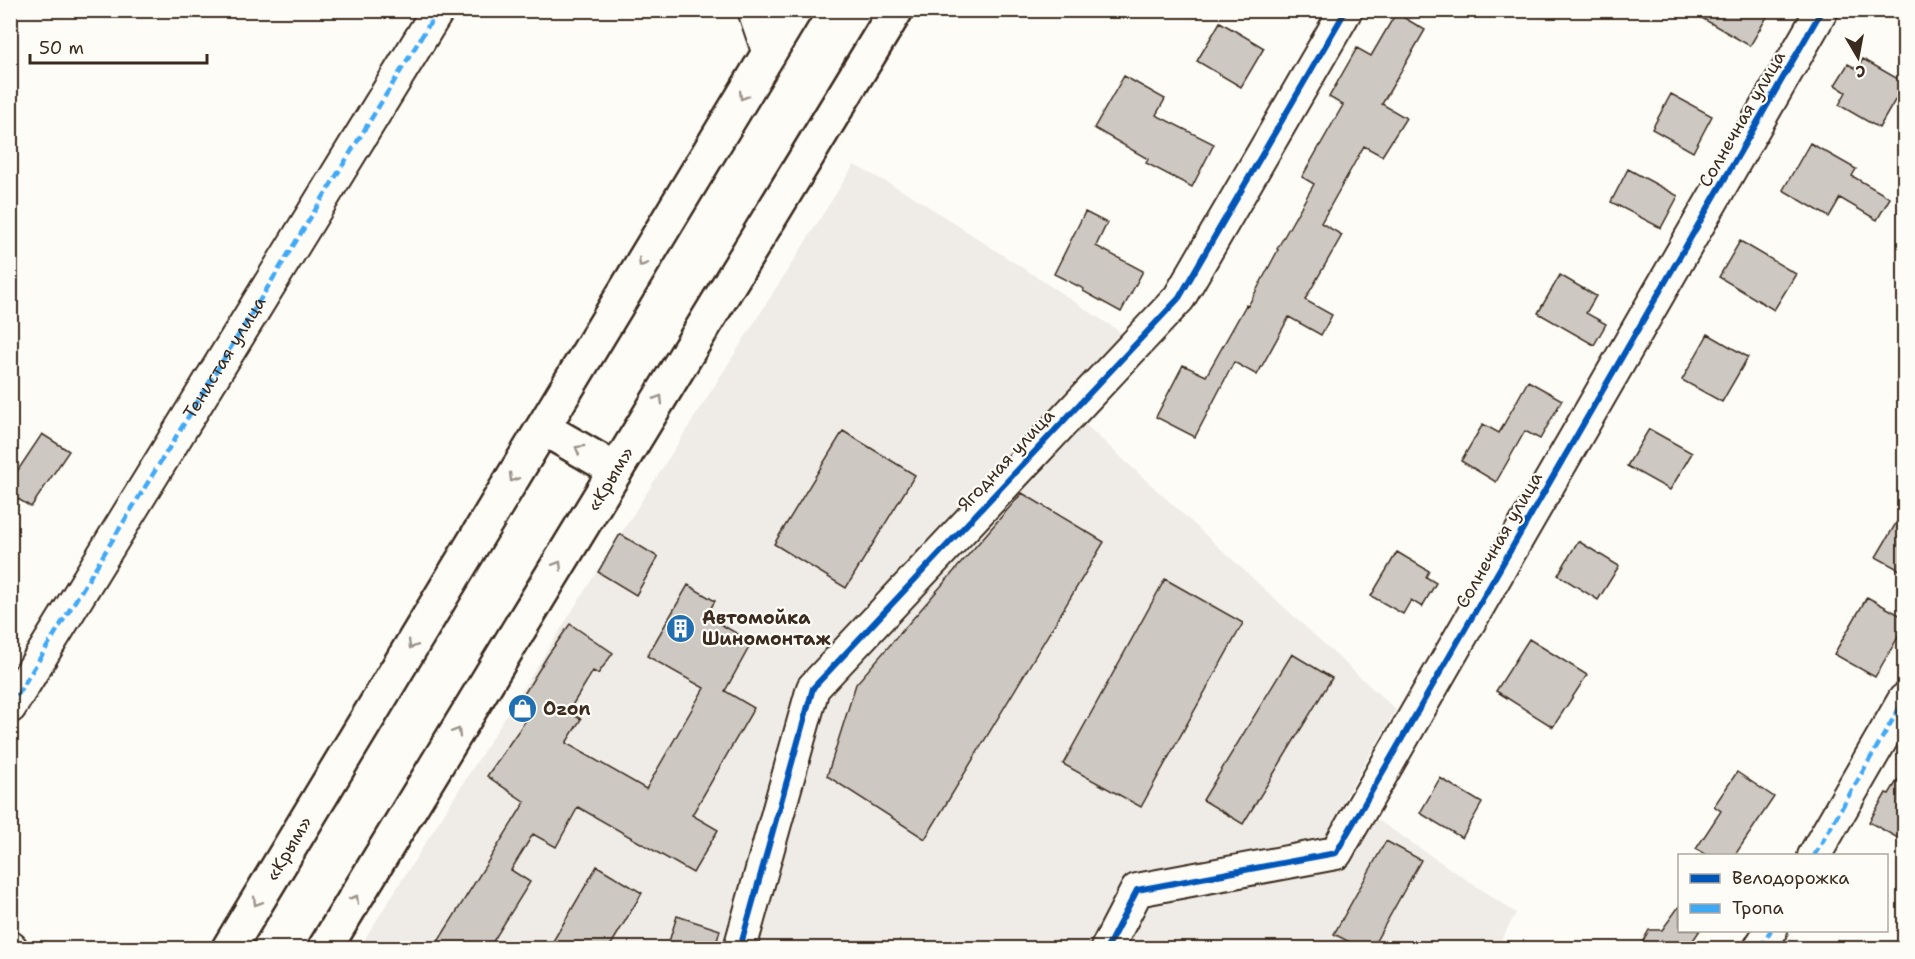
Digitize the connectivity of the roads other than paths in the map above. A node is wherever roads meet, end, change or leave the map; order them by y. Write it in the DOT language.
graph roads {
  1 [pos="438,10"];
  2 [pos="754,10"];
  3 [pos="795,10"];
  4 [pos="896,10"];
  5 [pos="1346,10"];
  6 [pos="1822,10"];
  7 [pos="769,54"];
  8 [pos="543,428"];
  9 [pos="616,470"];
  10 [pos="1905,700"];
  11 [pos="10,707"];
  12 [pos="1815,854"];
  13 [pos="1770,932"];
  14 [pos="229,948"];
  15 [pos="325,948"];
  16 [pos="740,948"];
  17 [pos="1107,948"];
  18 [pos="1760,948"];
  1 -- 11 [label="street, Тенистая улица"];
  2 -- 7 [label="street"];
  3 -- 7 [label="main road, «Крым»"];
  9 -- 4 [label="main road, «Крым», one-way"];
  5 -- 16 [label="street, Ягодная улица"];
  6 -- 17 [label="street, Солнечная улица"];
  7 -- 8 [label="main road, «Крым», one-way"];
  9 -- 8 [label="main road, one-way"];
  8 -- 14 [label="main road, «Крым», one-way"];
  15 -- 9 [label="main road, «Крым», one-way"];
  10 -- 12 [label="street"];
  13 -- 18 [label="street"];
}
